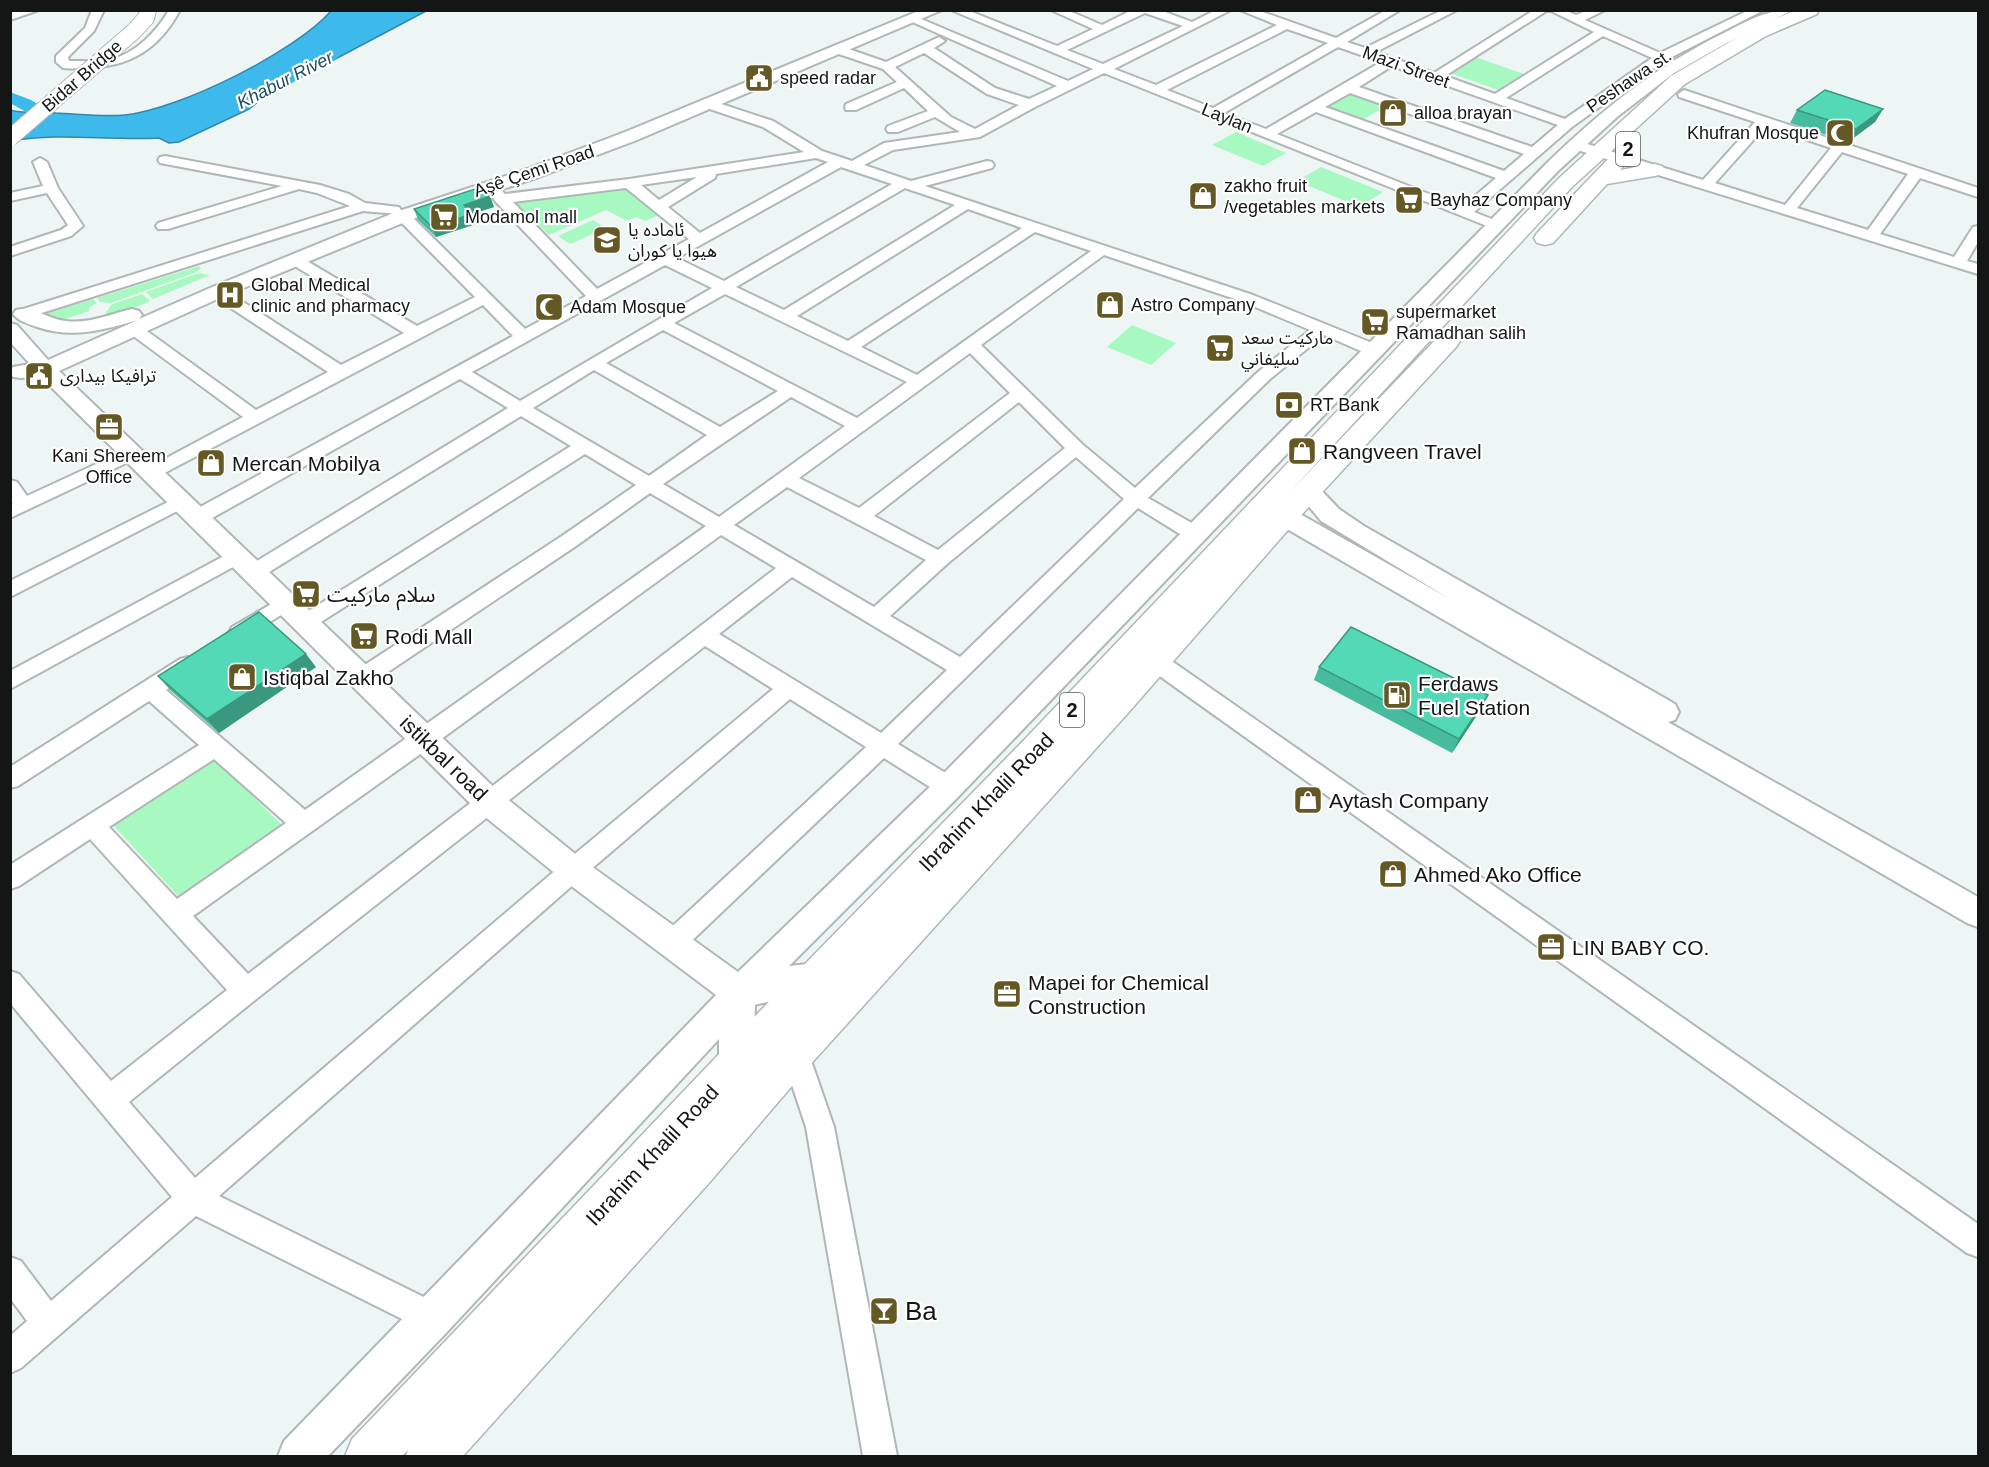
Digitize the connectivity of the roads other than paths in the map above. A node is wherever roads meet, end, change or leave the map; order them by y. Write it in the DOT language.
graph roads {
  1 [pos="34,10"];
  2 [pos="99,10"];
  3 [pos="131,10"];
  4 [pos="148,10"];
  5 [pos="175,10"];
  6 [pos="935,10"];
  7 [pos="956,10"];
  8 [pos="1056,10"];
  9 [pos="1142,10"];
  10 [pos="1148,10"];
  11 [pos="1226,10"];
  12 [pos="1245,10"];
  13 [pos="1285,10"];
  14 [pos="1452,10"];
  15 [pos="1543,10"];
  16 [pos="1554,10"];
  17 [pos="1600,10"];
  18 [pos="1759,10"];
  19 [pos="1786,10"];
  20 [pos="1393,11"];
  21 [pos="1820,12"];
  22 [pos="915,15"];
  23 [pos="10,17"];
  24 [pos="1269,19"];
  25 [pos="1574,20"];
  26 [pos="1286,25"];
  27 [pos="1423,25"];
  28 [pos="1193,26"];
  29 [pos="1103,28"];
  30 [pos="1602,32"];
  31 [pos="948,35"];
  32 [pos="1338,42"];
  33 [pos="927,49"];
  34 [pos="840,50"];
  35 [pos="1056,51"];
  36 [pos="1367,52"];
  37 [pos="1668,61"];
  38 [pos="1390,62"];
  39 [pos="887,66"];
  40 [pos="1102,70"];
  41 [pos="1434,77"];
  42 [pos="905,83"];
  43 [pos="1068,86"];
  44 [pos="1349,88"];
  45 [pos="1156,90"];
  46 [pos="1684,94"];
  47 [pos="1496,99"];
  48 [pos="709,104"];
  49 [pos="1030,104"];
  50 [pos="1394,104"];
  51 [pos="851,107"];
  52 [pos="1314,107"];
  53 [pos="937,112"];
  54 [pos="1214,113"];
  55 [pos="1764,120"];
  56 [pos="10,123"];
  57 [pos="1360,124"];
  58 [pos="1567,124"];
  59 [pos="892,129"];
  60 [pos="975,134"];
  61 [pos="1267,134"];
  62 [pos="10,138"];
  63 [pos="1635,143"];
  64 [pos="1839,146"];
  65 [pos="1535,153"];
  66 [pos="817,154"];
  67 [pos="1598,158"];
  68 [pos="165,160"];
  69 [pos="40,162"];
  70 [pos="847,163"];
  71 [pos="987,165"];
  72 [pos="721,169"];
  73 [pos="1655,170"];
  74 [pos="1917,172"];
  75 [pos="1507,177"];
  76 [pos="629,183"];
  77 [pos="907,184"];
  78 [pos="1706,185"];
  79 [pos="296,186"];
  80 [pos="51,188"];
  81 [pos="496,193"];
  82 [pos="1978,193"];
  83 [pos="10,197"];
  84 [pos="966,204"];
  85 [pos="659,206"];
  86 [pos="362,207"];
  87 [pos="1788,210"];
  88 [pos="398,213"];
  89 [pos="1464,213"];
  90 [pos="163,226"];
  91 [pos="1497,226"];
  92 [pos="1033,227"];
  93 [pos="1978,230"];
  94 [pos="1871,236"];
  95 [pos="700,240"];
  96 [pos="1103,249"];
  97 [pos="10,252"];
  98 [pos="1532,252"];
  99 [pos="666,259"];
  100 [pos="295,260"];
  101 [pos="1958,263"];
  102 [pos="1978,269"];
  103 [pos="723,287"];
  104 [pos="218,292"];
  105 [pos="485,298"];
  106 [pos="597,298"];
  107 [pos="168,303"];
  108 [pos="15,314"];
  109 [pos="785,317"];
  110 [pos="662,323"];
  111 [pos="134,329"];
  112 [pos="1322,329"];
  113 [pos="1458,330"];
  114 [pos="416,333"];
  115 [pos="524,338"];
  116 [pos="970,344"];
  117 [pos="848,348"];
  118 [pos="1376,351"];
  119 [pos="594,363"];
  120 [pos="40,365"];
  121 [pos="340,372"];
  122 [pos="461,373"];
  123 [pos="917,381"];
  124 [pos="789,391"];
  125 [pos="1020,393"];
  126 [pos="521,408"];
  127 [pos="255,418"];
  128 [pos="857,425"];
  129 [pos="1313,432"];
  130 [pos="720,435"];
  131 [pos="585,446"];
  132 [pos="1076,448"];
  133 [pos="133,453"];
  134 [pos="153,473"];
  135 [pos="785,478"];
  136 [pos="649,484"];
  137 [pos="10,486"];
  138 [pos="1137,499"];
  139 [pos="1296,504"];
  140 [pos="17,508"];
  141 [pos="190,509"];
  142 [pos="860,517"];
  143 [pos="719,526"];
  144 [pos="1196,534"];
  145 [pos="940,559"];
  146 [pos="245,564"];
  147 [pos="790,568"];
  148 [pos="10,590"];
  149 [pos="285,603"];
  150 [pos="876,618"];
  151 [pos="306,622"];
  152 [pos="704,635"];
  153 [pos="1155,661"];
  154 [pos="963,669"];
  155 [pos="363,678"];
  156 [pos="10,681"];
  157 [pos="790,687"];
  158 [pos="150,689"];
  159 [pos="1104,698"];
  160 [pos="425,739"];
  161 [pos="882,746"];
  162 [pos="215,747"];
  163 [pos="1049,756"];
  164 [pos="10,779"];
  165 [pos="949,787"];
  166 [pos="489,802"];
  167 [pos="304,824"];
  168 [pos="92,825"];
  169 [pos="573,870"];
  170 [pos="10,878"];
  171 [pos="1978,893"];
  172 [pos="1978,913"];
  173 [pos="175,914"];
  174 [pos="672,944"];
  175 [pos="817,978"];
  176 [pos="10,982"];
  177 [pos="246,991"];
  178 [pos="740,993"];
  179 [pos="795,1052"];
  180 [pos="736,1064"];
  181 [pos="110,1101"];
  182 [pos="192,1198"];
  183 [pos="1978,1242"];
  184 [pos="10,1272"];
  185 [pos="433,1318"];
  186 [pos="50,1324"];
  187 [pos="10,1357"];
  188 [pos="299,1456"];
  189 [pos="369,1456"];
  190 [pos="430,1456"];
  191 [pos="880,1456"];
  1 -- 23 [label="street"];
  2 -- 5 [label="street"];
  3 -- 56 [label="main road, Bidar Bridge"];
  4 -- 62 [label="main road, Bidar Bridge, bridge"];
  6 -- 22 [label="main road, Aşê Çemi Road"];
  7 -- 35 [label="street, Laylan"];
  8 -- 29 [label="street"];
  9 -- 29 [label="street"];
  10 -- 28 [label="street"];
  11 -- 28 [label="street"];
  12 -- 24 [label="street, Mazi Street"];
  13 -- 24 [label="street"];
  14 -- 27 [label="street"];
  15 -- 41 [label="street"];
  16 -- 25 [label="street"];
  17 -- 25 [label="street"];
  18 -- 37 [label="street, Peshawa st."];
  19 -- 37 [label="main road, Ibrahim Khalil Road"];
  20 -- 27 [label="street"];
  20 -- 32 [label="street"];
  21 -- 46 [label="highway, Ibrahim Khalil Road / 2"];
  21 -- 67 [label="highway, Ibrahim Khalil Road / 2"];
  22 -- 31 [label="street"];
  22 -- 34 [label="main road, Aşê Çemi Road"];
  22 -- 88 [label="main road, Aşê Çemi Road"];
  24 -- 26 [label="street, Mazi Street"];
  25 -- 30 [label="street"];
  26 -- 32 [label="street, Mazi Street"];
  26 -- 45 [label="street"];
  27 -- 36 [label="street"];
  28 -- 40 [label="street"];
  29 -- 35 [label="street"];
  30 -- 37 [label="street"];
  30 -- 47 [label="street"];
  31 -- 33 [label="street"];
  31 -- 43 [label="street"];
  32 -- 36 [label="street, Mazi Street"];
  32 -- 54 [label="street"];
  33 -- 39 [label="street"];
  33 -- 49 [label="street"];
  34 -- 39 [label="street"];
  34 -- 48 [label="main road, Aşê Çemi Road"];
  35 -- 40 [label="street, Laylan"];
  36 -- 38 [label="street, Mazi Street"];
  37 -- 58 [label="street, Peshawa st."];
  37 -- 67 [label="main road, Ibrahim Khalil Road"];
  38 -- 41 [label="street, Mazi Street"];
  38 -- 44 [label="street"];
  39 -- 42 [label="street"];
  40 -- 43 [label="street"];
  40 -- 45 [label="street, Laylan"];
  41 -- 47 [label="street, Mazi Street"];
  42 -- 51 [label="street"];
  42 -- 53 [label="street"];
  43 -- 49 [label="street"];
  44 -- 50 [label="street"];
  44 -- 52 [label="street"];
  45 -- 54 [label="street, Laylan"];
  46 -- 55 [label="street"];
  46 -- 63 [label="highway, Ibrahim Khalil Road / 2"];
  47 -- 58 [label="street, Mazi Street"];
  48 -- 66 [label="street"];
  48 -- 81 [label="main road, Aşê Çemi Road"];
  49 -- 60 [label="street"];
  50 -- 57 [label="street"];
  50 -- 65 [label="street"];
  52 -- 57 [label="street"];
  52 -- 61 [label="street"];
  53 -- 59 [label="street"];
  53 -- 60 [label="street"];
  54 -- 61 [label="street, Laylan"];
  55 -- 64 [label="street"];
  55 -- 78 [label="street"];
  57 -- 75 [label="street"];
  58 -- 65 [label="street, Peshawa st."];
  60 -- 70 [label="street"];
  61 -- 89 [label="street, Laylan"];
  63 -- 67 [label="highway, Ibrahim Khalil Road / 2"];
  63 -- 73 [label="highway"];
  64 -- 74 [label="street"];
  64 -- 87 [label="street"];
  65 -- 75 [label="street, Peshawa st."];
  66 -- 70 [label="street"];
  66 -- 72 [label="street"];
  67 -- 73 [label="highway"];
  67 -- 91 [label="main road, Ibrahim Khalil Road"];
  67 -- 98 [label="highway, Ibrahim Khalil Road / 2"];
  67 -- 129 [label="highway, Ibrahim Khalil Road / 2"];
  68 -- 79 [label="street"];
  69 -- 80 [label="street"];
  70 -- 77 [label="street"];
  70 -- 95 [label="street"];
  71 -- 77 [label="street"];
  72 -- 76 [label="street"];
  72 -- 85 [label="street"];
  73 -- 78 [label="street"];
  74 -- 82 [label="street"];
  74 -- 94 [label="street"];
  75 -- 89 [label="street, Peshawa st."];
  76 -- 81 [label="street"];
  76 -- 85 [label="street"];
  77 -- 84 [label="street"];
  77 -- 103 [label="street"];
  78 -- 87 [label="street"];
  79 -- 86 [label="street"];
  79 -- 90 [label="street"];
  80 -- 83 [label="street"];
  80 -- 97 [label="street"];
  81 -- 88 [label="main road, Aşê Çemi Road"];
  81 -- 106 [label="street"];
  84 -- 92 [label="street"];
  84 -- 109 [label="street"];
  85 -- 95 [label="street"];
  86 -- 88 [label="street"];
  86 -- 108 [label="street"];
  87 -- 94 [label="street"];
  88 -- 100 [label="main road, Aşê Çemi Road"];
  88 -- 105 [label="street"];
  88 -- 107 [label="main road, Aşê Çemi Road"];
  89 -- 91 [label="street, Laylan"];
  91 -- 118 [label="main road, Ibrahim Khalil Road"];
  92 -- 96 [label="street"];
  92 -- 117 [label="street"];
  93 -- 101 [label="street"];
  94 -- 101 [label="street"];
  95 -- 99 [label="street"];
  96 -- 112 [label="street"];
  96 -- 116 [label="street"];
  99 -- 103 [label="street"];
  99 -- 106 [label="street"];
  100 -- 104 [label="main road, Aşê Çemi Road"];
  100 -- 114 [label="street"];
  101 -- 102 [label="street"];
  103 -- 109 [label="street"];
  103 -- 110 [label="street"];
  104 -- 111 [label="main road, Aşê Çemi Road"];
  104 -- 121 [label="street"];
  105 -- 114 [label="street"];
  105 -- 115 [label="street"];
  106 -- 115 [label="street"];
  107 -- 108 [label="main road"];
  107 -- 120 [label="main road, Aşê Çemi Road"];
  108 -- 120 [label="main road, istikbal road"];
  109 -- 117 [label="street"];
  110 -- 119 [label="street"];
  110 -- 124 [label="street"];
  111 -- 120 [label="main road, Aşê Çemi Road"];
  111 -- 127 [label="street"];
  112 -- 118 [label="street"];
  112 -- 138 [label="street"];
  113 -- 139 [label="highway, Ibrahim Khalil Road / 2"];
  114 -- 121 [label="street"];
  115 -- 122 [label="street"];
  116 -- 123 [label="street"];
  116 -- 125 [label="street"];
  117 -- 123 [label="street"];
  118 -- 129 [label="main road, Ibrahim Khalil Road"];
  119 -- 126 [label="street"];
  119 -- 130 [label="street"];
  120 -- 133 [label="main road, istikbal road"];
  121 -- 127 [label="street"];
  122 -- 126 [label="street"];
  122 -- 141 [label="street"];
  123 -- 128 [label="street"];
  124 -- 128 [label="street"];
  124 -- 130 [label="street"];
  125 -- 132 [label="street"];
  125 -- 142 [label="street"];
  126 -- 131 [label="street"];
  126 -- 146 [label="street"];
  127 -- 134 [label="street"];
  128 -- 135 [label="street"];
  129 -- 144 [label="main road"];
  129 -- 159 [label="highway, Ibrahim Khalil Road / 2"];
  130 -- 136 [label="street"];
  131 -- 136 [label="street"];
  131 -- 151 [label="street"];
  132 -- 138 [label="street"];
  132 -- 145 [label="street"];
  133 -- 134 [label="main road, istikbal road"];
  133 -- 140 [label="street"];
  134 -- 141 [label="main road, istikbal road"];
  135 -- 142 [label="street"];
  135 -- 143 [label="street"];
  136 -- 143 [label="street"];
  136 -- 155 [label="street"];
  137 -- 140 [label="street"];
  138 -- 144 [label="street"];
  138 -- 154 [label="street"];
  139 -- 153 [label="highway, Ibrahim Khalil Road / 2"];
  139 -- 171 [label="main road"];
  139 -- 172 [label="main road"];
  141 -- 146 [label="main road, istikbal road"];
  141 -- 148 [label="street"];
  142 -- 145 [label="street"];
  143 -- 147 [label="street"];
  143 -- 160 [label="street"];
  144 -- 165 [label="main road"];
  145 -- 150 [label="street"];
  146 -- 149 [label="main road, istikbal road"];
  146 -- 156 [label="street"];
  147 -- 150 [label="street"];
  147 -- 152 [label="street"];
  149 -- 151 [label="main road, istikbal road"];
  149 -- 158 [label="street"];
  150 -- 154 [label="street"];
  151 -- 155 [label="main road, istikbal road"];
  152 -- 157 [label="street"];
  152 -- 166 [label="street"];
  153 -- 159 [label="highway, Ibrahim Khalil Road / 2"];
  153 -- 183 [label="street"];
  154 -- 161 [label="street"];
  155 -- 160 [label="main road, istikbal road"];
  157 -- 161 [label="street"];
  157 -- 169 [label="street"];
  158 -- 162 [label="street"];
  158 -- 164 [label="street"];
  159 -- 163 [label="highway, Ibrahim Khalil Road / 2"];
  160 -- 166 [label="main road, istikbal road"];
  160 -- 167 [label="street"];
  161 -- 165 [label="street"];
  161 -- 174 [label="street"];
  162 -- 167 [label="street"];
  162 -- 168 [label="street"];
  163 -- 175 [label="highway, Ibrahim Khalil Road / 2"];
  163 -- 179 [label="highway, Ibrahim Khalil Road / 2"];
  165 -- 178 [label="main road"];
  166 -- 169 [label="main road, istikbal road"];
  166 -- 177 [label="street"];
  167 -- 173 [label="street"];
  168 -- 170 [label="street"];
  168 -- 173 [label="street"];
  169 -- 174 [label="main road, istikbal road"];
  169 -- 182 [label="street"];
  173 -- 177 [label="street"];
  174 -- 178 [label="main road, istikbal road"];
  175 -- 178 [label="main road"];
  175 -- 180 [label="highway, Ibrahim Khalil Road / 2"];
  176 -- 181 [label="street"];
  177 -- 181 [label="street"];
  178 -- 180 [label="main road"];
  178 -- 185 [label="main road"];
  179 -- 190 [label="highway, Ibrahim Khalil Road / 2"];
  179 -- 191 [label="street"];
  180 -- 189 [label="highway, Ibrahim Khalil Road / 2"];
  181 -- 182 [label="street"];
  182 -- 185 [label="street"];
  182 -- 186 [label="street"];
  184 -- 186 [label="street"];
  185 -- 188 [label="main road"];
  186 -- 187 [label="street"];
}
